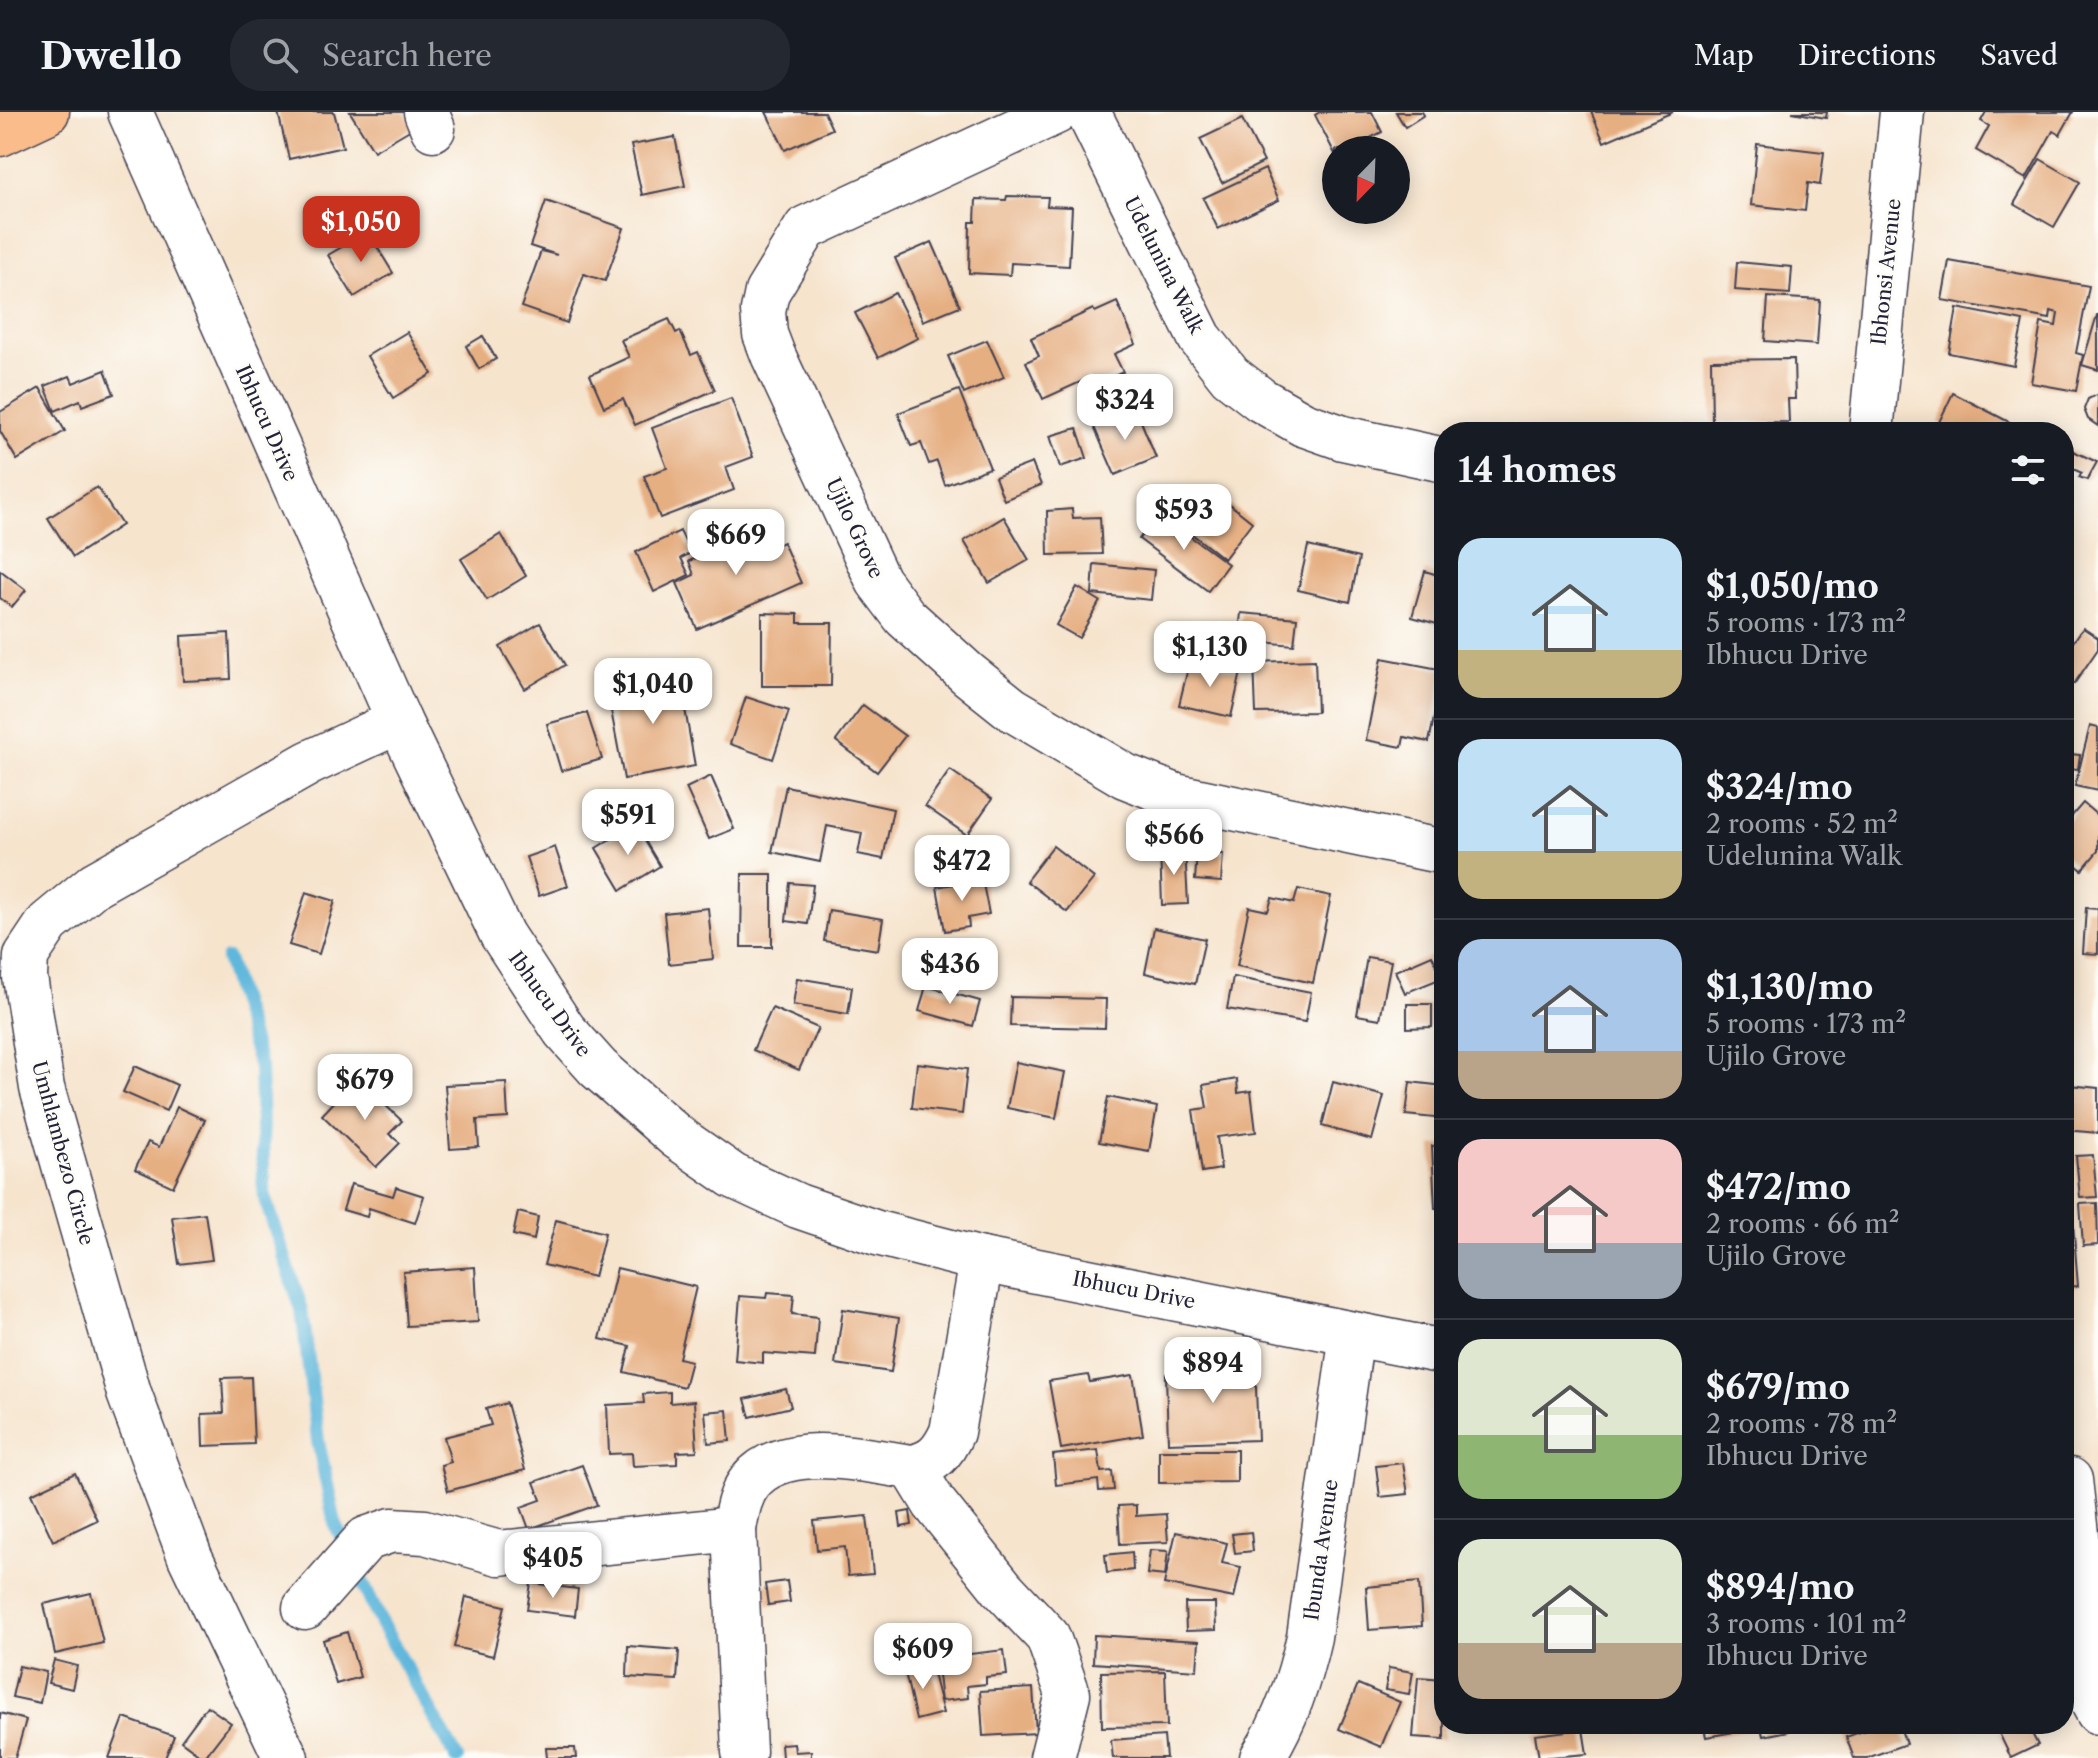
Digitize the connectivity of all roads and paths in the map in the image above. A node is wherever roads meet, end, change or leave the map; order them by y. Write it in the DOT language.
graph roads {
  1 [pos="47,112"];
  2 [pos="130,112"];
  3 [pos="1056,112"];
  4 [pos="1088,112"];
  5 [pos="1902,112"];
  6 [pos="0,134"];
  7 [pos="1872,422"];
  8 [pos="1434,458"];
  9 [pos="399,721"];
  10 [pos="1434,850"];
  11 [pos="982,1260"];
  12 [pos="1352,1334"];
  13 [pos="1434,1350"];
  14 [pos="912,1467"];
  15 [pos="2077,1481"];
  16 [pos="734,1529"];
  17 [pos="305,1608"];
  18 [pos="2098,1712"];
  19 [pos="744,1752"];
  20 [pos="286,1758"];
  21 [pos="1052,1758"];
  22 [pos="1262,1758"];
  1 -- 6 [label="main road"];
  2 -- 9 [label="street, Ibhucu Drive"];
  3 -- 10 [label="street, Ujilo Grove"];
  4 -- 8 [label="street, Udelunina Walk"];
  5 -- 7 [label="street, Ibhonsi Avenue"];
  9 -- 11 [label="street, Ibhucu Drive"];
  9 -- 20 [label="street, Umhlambezo Circle"];
  11 -- 12 [label="street, Ibhucu Drive"];
  11 -- 14 [label="street"];
  12 -- 13 [label="street, Ibhucu Drive"];
  12 -- 22 [label="street, Ibunda Avenue"];
  14 -- 16 [label="street"];
  14 -- 21 [label="street"];
  15 -- 18 [label="street"];
  16 -- 17 [label="street"];
  16 -- 19 [label="street"];
}
